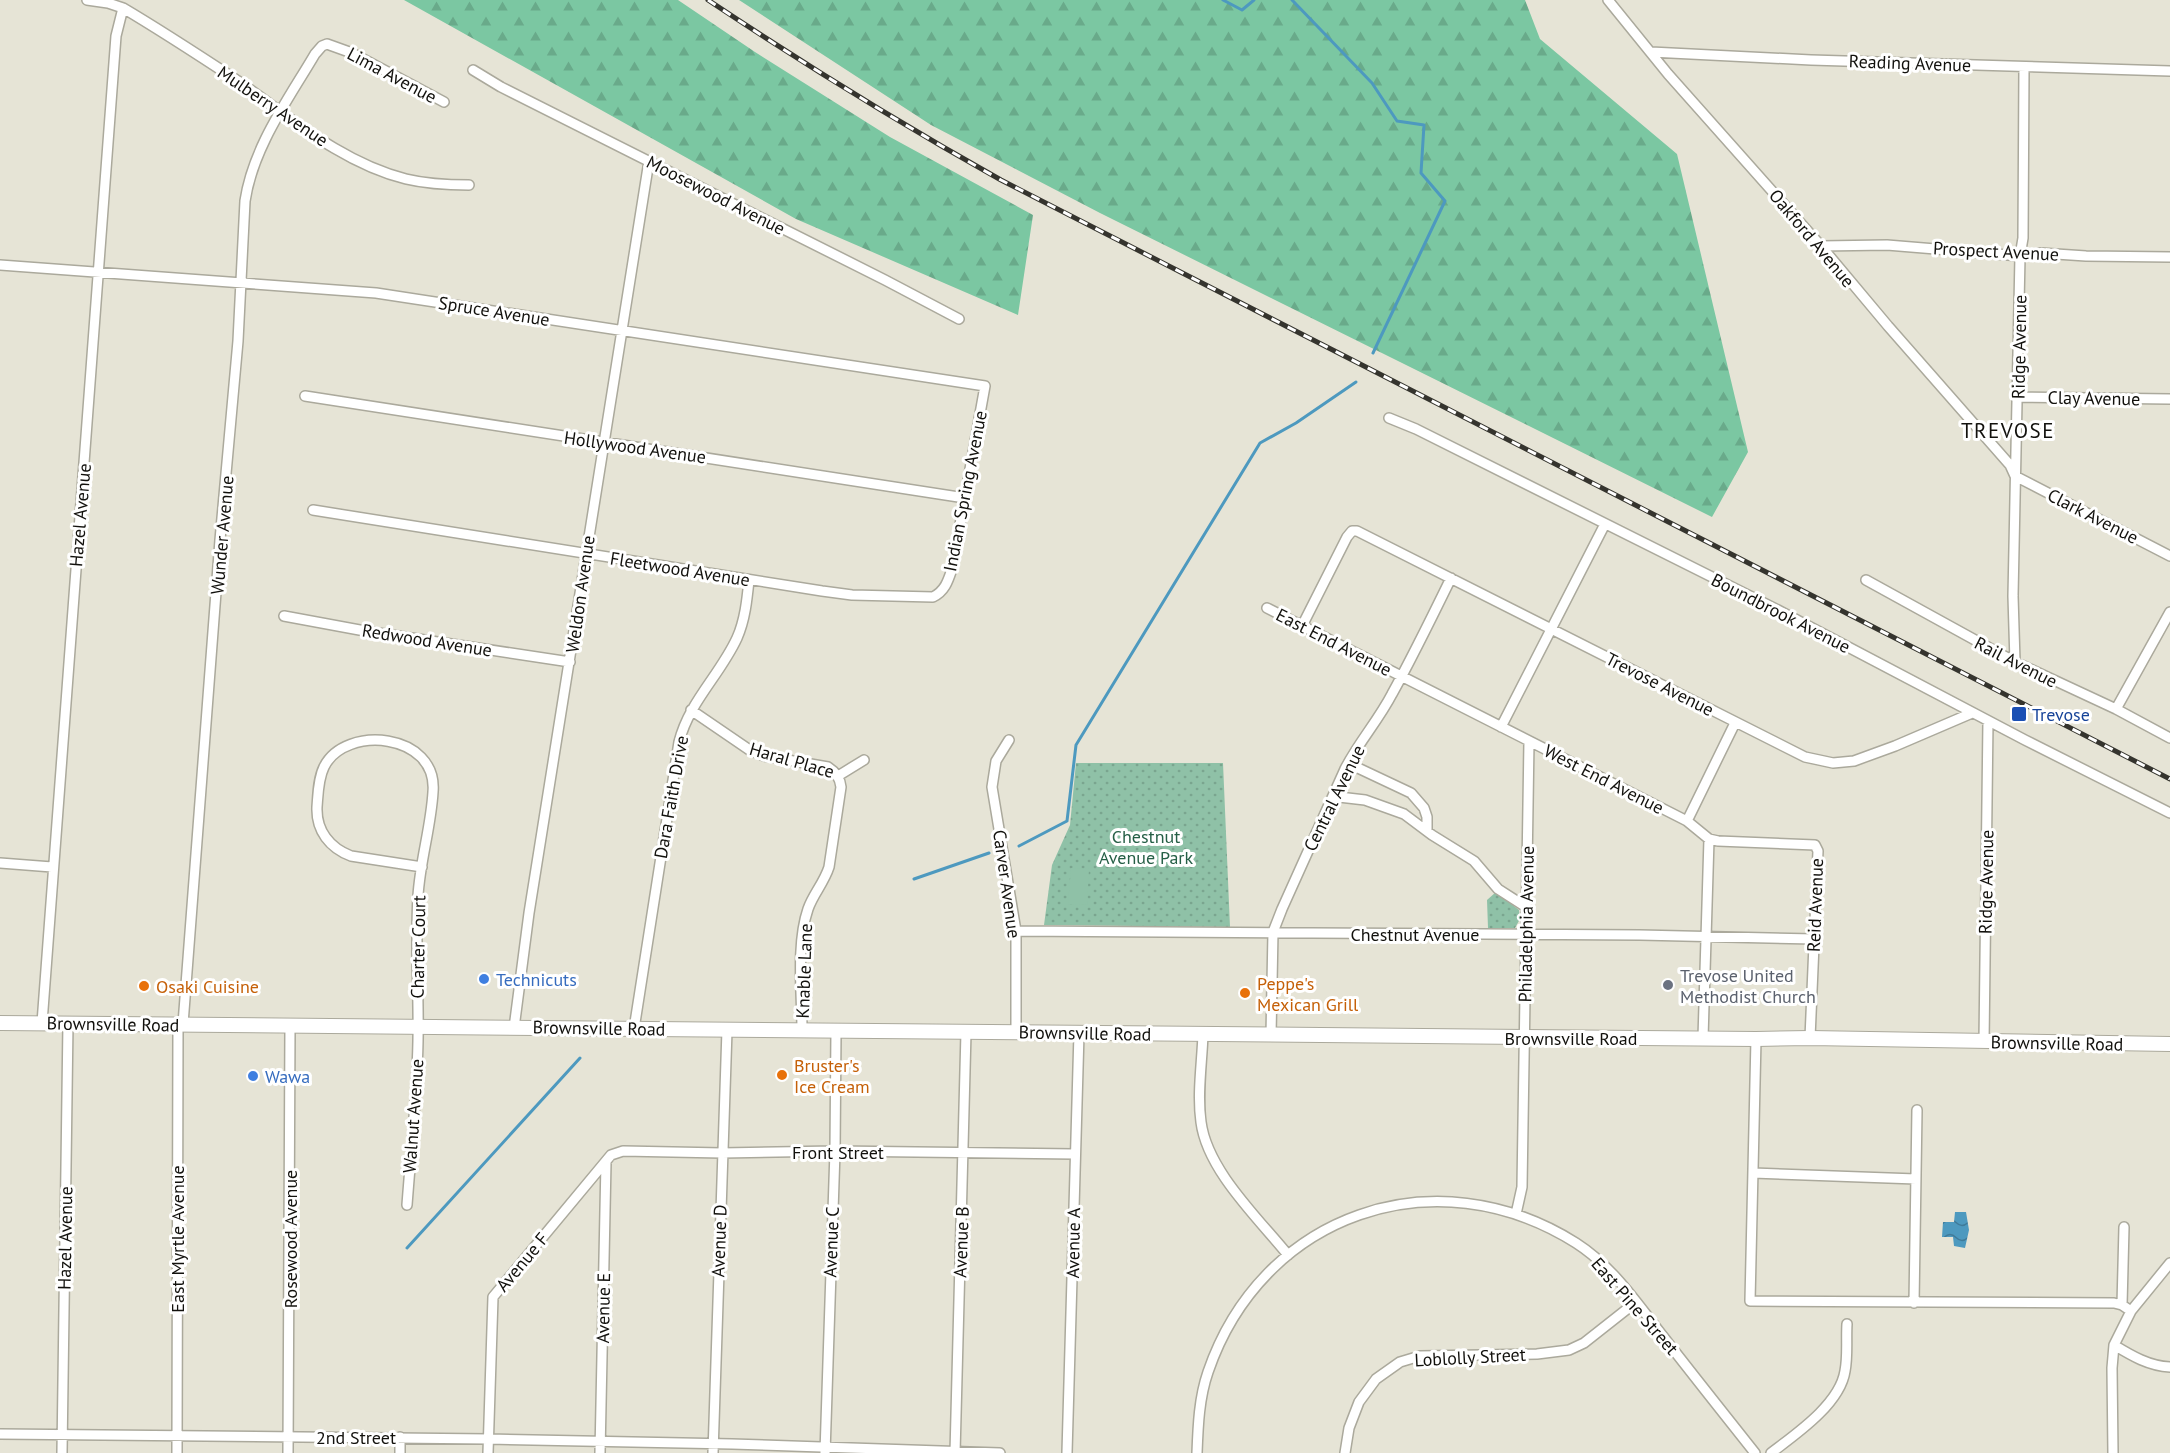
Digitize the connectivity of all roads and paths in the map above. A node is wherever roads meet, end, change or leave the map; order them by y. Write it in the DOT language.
graph roads {
  1 [pos="87,0"];
  2 [pos="1608,0"];
  3 [pos="123,8"];
  4 [pos="1651,52"];
  5 [pos="311,60"];
  6 [pos="2024,68"];
  7 [pos="473,70"];
  8 [pos="2170,71"];
  9 [pos="444,102"];
  10 [pos="281,113"];
  11 [pos="649,161"];
  12 [pos="469,185"];
  13 [pos="1821,246"];
  14 [pos="2020,256"];
  15 [pos="2170,257"];
  16 [pos="0,265"];
  17 [pos="99,273"];
  18 [pos="240,284"];
  19 [pos="959,319"];
  20 [pos="622,331"];
  21 [pos="985,386"];
  22 [pos="305,396"];
  23 [pos="2018,397"];
  24 [pos="2170,399"];
  25 [pos="1389,418"];
  26 [pos="604,442"];
  27 [pos="2015,476"];
  28 [pos="965,498"];
  29 [pos="313,510"];
  30 [pos="1605,524"];
  31 [pos="586,554"];
  32 [pos="2170,556"];
  33 [pos="1451,578"];
  34 [pos="749,580"];
  35 [pos="1866,580"];
  36 [pos="940,594"];
  37 [pos="1267,608"];
  38 [pos="2170,612"];
  39 [pos="284,616"];
  40 [pos="1302,626"];
  41 [pos="1552,628"];
  42 [pos="570,662"];
  43 [pos="2015,662"];
  44 [pos="1401,676"];
  45 [pos="691,710"];
  46 [pos="2116,710"];
  47 [pos="1972,713"];
  48 [pos="1988,722"];
  49 [pos="1735,723"];
  50 [pos="1501,727"];
  51 [pos="2170,738"];
  52 [pos="1009,740"];
  53 [pos="1529,741"];
  54 [pos="864,760"];
  55 [pos="1345,769"];
  56 [pos="838,776"];
  57 [pos="1329,802"];
  58 [pos="2170,813"];
  59 [pos="1686,821"];
  60 [pos="1428,831"];
  61 [pos="1709,839"];
  62 [pos="0,863"];
  63 [pos="52,867"];
  64 [pos="422,867"];
  65 [pos="1526,907"];
  66 [pos="1016,931"];
  67 [pos="1273,932"];
  68 [pos="1525,934"];
  69 [pos="1705,937"];
  70 [pos="1815,939"];
  71 [pos="0,1023"];
  72 [pos="42,1023"];
  73 [pos="68,1023"];
  74 [pos="180,1024"];
  75 [pos="290,1026"];
  76 [pos="418,1027"];
  77 [pos="513,1028"];
  78 [pos="634,1029"];
  79 [pos="727,1030"];
  80 [pos="802,1030"];
  81 [pos="836,1031"];
  82 [pos="966,1032"];
  83 [pos="1016,1032"];
  84 [pos="1079,1033"];
  85 [pos="1203,1034"];
  86 [pos="1270,1035"];
  87 [pos="1524,1037"];
  88 [pos="1703,1038"];
  89 [pos="1810,1038"];
  90 [pos="1756,1040"];
  91 [pos="1984,1042"];
  92 [pos="2170,1044"];
  93 [pos="1917,1110"];
  94 [pos="835,1151"];
  95 [pos="963,1152"];
  96 [pos="722,1154"];
  97 [pos="1074,1154"];
  98 [pos="606,1162"];
  99 [pos="1753,1173"];
  100 [pos="1916,1179"];
  101 [pos="407,1205"];
  102 [pos="1516,1214"];
  103 [pos="2124,1227"];
  104 [pos="1288,1255"];
  105 [pos="2170,1263"];
  106 [pos="1636,1302"];
  107 [pos="1914,1303"];
  108 [pos="2126,1308"];
  109 [pos="1847,1324"];
  110 [pos="2114,1346"];
  111 [pos="2170,1367"];
  112 [pos="0,1434"];
  113 [pos="63,1434"];
  114 [pos="177,1435"];
  115 [pos="288,1437"];
  116 [pos="400,1437"];
  117 [pos="489,1439"];
  118 [pos="601,1442"];
  119 [pos="713,1448"];
  120 [pos="825,1450"];
  121 [pos="62,1453"];
  122 [pos="177,1453"];
  123 [pos="288,1453"];
  124 [pos="400,1453"];
  125 [pos="488,1453"];
  126 [pos="600,1453"];
  127 [pos="955,1453"];
  128 [pos="1000,1453"];
  129 [pos="1067,1453"];
  130 [pos="1197,1453"];
  131 [pos="1345,1453"];
  132 [pos="1755,1453"];
  133 [pos="1771,1453"];
  134 [pos="2113,1453"];
  1 -- 3 [label="street, Mulberry Avenue"];
  2 -- 4 [label="street, Oakford Avenue"];
  3 -- 10 [label="street, Mulberry Avenue"];
  3 -- 17 [label="street, Hazel Avenue"];
  4 -- 6 [label="street, Reading Avenue"];
  4 -- 13 [label="street, Oakford Avenue"];
  5 -- 9 [label="street, Lima Avenue"];
  5 -- 10 [label="street, Wunder Avenue"];
  6 -- 8 [label="street, Reading Avenue"];
  6 -- 14 [label="street, Ridge Avenue"];
  7 -- 11 [label="street, Moosewood Avenue"];
  10 -- 12 [label="street, Mulberry Avenue"];
  10 -- 18 [label="street, Wunder Avenue"];
  11 -- 19 [label="street, Moosewood Avenue"];
  11 -- 20 [label="street, Weldon Avenue"];
  13 -- 14 [label="street, Prospect Avenue"];
  13 -- 27 [label="street, Oakford Avenue"];
  14 -- 15 [label="street, Prospect Avenue"];
  14 -- 23 [label="street, Ridge Avenue"];
  16 -- 17 [label="street, Spruce Avenue"];
  17 -- 18 [label="street, Spruce Avenue"];
  17 -- 63 [label="street, Hazel Avenue"];
  18 -- 20 [label="street, Spruce Avenue"];
  18 -- 74 [label="street, Wunder Avenue"];
  20 -- 21 [label="street, Spruce Avenue"];
  20 -- 26 [label="street, Weldon Avenue"];
  21 -- 28 [label="street, Indian Spring Avenue"];
  22 -- 26 [label="street, Hollywood Avenue"];
  23 -- 24 [label="street, Clay Avenue"];
  23 -- 27 [label="street, Ridge Avenue"];
  25 -- 30 [label="street, Boundbrook Avenue"];
  26 -- 28 [label="street, Hollywood Avenue"];
  26 -- 31 [label="street, Weldon Avenue"];
  27 -- 32 [label="street, Clark Avenue"];
  27 -- 43 [label="street, Ridge Avenue"];
  28 -- 36 [label="street, Indian Spring Avenue"];
  29 -- 31 [label="street, Fleetwood Avenue"];
  30 -- 41 [label="street"];
  30 -- 47 [label="street, Boundbrook Avenue"];
  31 -- 34 [label="street, Fleetwood Avenue"];
  31 -- 42 [label="street, Weldon Avenue"];
  33 -- 40 [label="street, Trevose Avenue"];
  33 -- 41 [label="street, Trevose Avenue"];
  33 -- 44 [label="street, Central Avenue"];
  34 -- 36 [label="street, Fleetwood Avenue"];
  34 -- 45 [label="street, Dara Faith Drive"];
  35 -- 43 [label="street, Rail Avenue"];
  37 -- 40 [label="street, East End Avenue"];
  38 -- 46 [label="street"];
  39 -- 42 [label="street, Redwood Avenue"];
  40 -- 44 [label="street, East End Avenue"];
  41 -- 49 [label="street, Trevose Avenue"];
  41 -- 50 [label="street"];
  42 -- 77 [label="street, Weldon Avenue"];
  43 -- 46 [label="street, Rail Avenue"];
  44 -- 50 [label="street, West End Avenue"];
  44 -- 55 [label="street, Central Avenue"];
  45 -- 56 [label="street, Haral Place"];
  45 -- 78 [label="street, Dara Faith Drive"];
  46 -- 51 [label="street, Rail Avenue"];
  47 -- 48 [label="street, Boundbrook Avenue"];
  47 -- 49 [label="street, Trevose Avenue"];
  48 -- 58 [label="street, Boundbrook Avenue"];
  48 -- 91 [label="street, Ridge Avenue"];
  49 -- 59 [label="street"];
  50 -- 53 [label="street, West End Avenue"];
  52 -- 66 [label="street, Carver Avenue"];
  53 -- 59 [label="street, West End Avenue"];
  53 -- 65 [label="street, Philadelphia Avenue"];
  54 -- 56 [label="street, Haral Place"];
  55 -- 57 [label="street, Central Avenue"];
  55 -- 60 [label="street"];
  56 -- 80 [label="street, Knable Lane"];
  57 -- 60 [label="street"];
  57 -- 67 [label="street, Central Avenue"];
  59 -- 61 [label="street, West End Avenue"];
  60 -- 65 [label="street"];
  61 -- 69 [label="street"];
  61 -- 70 [label="street, Reid Avenue"];
  62 -- 63 [label="street"];
  63 -- 72 [label="street, Hazel Avenue"];
  64 -- 64 [label="street, Charter Court"];
  64 -- 76 [label="street, Charter Court"];
  65 -- 68 [label="street, Philadelphia Avenue"];
  66 -- 67 [label="street, Chestnut Avenue"];
  66 -- 83 [label="street, Carver Avenue"];
  67 -- 68 [label="street, Chestnut Avenue"];
  67 -- 86 [label="street, Central Avenue"];
  68 -- 69 [label="street, Chestnut Avenue"];
  68 -- 87 [label="street, Philadelphia Avenue"];
  69 -- 70 [label="street, Chestnut Avenue"];
  69 -- 88 [label="street"];
  70 -- 89 [label="street, Reid Avenue"];
  71 -- 72 [label="street, Brownsville Road"];
  72 -- 73 [label="street, Brownsville Road"];
  73 -- 74 [label="street, Brownsville Road"];
  73 -- 113 [label="street, Hazel Avenue"];
  74 -- 75 [label="street, Brownsville Road"];
  74 -- 114 [label="street, East Myrtle Avenue"];
  75 -- 76 [label="street, Brownsville Road"];
  75 -- 115 [label="street, Rosewood Avenue"];
  76 -- 77 [label="street, Brownsville Road"];
  76 -- 101 [label="street, Walnut Avenue"];
  77 -- 78 [label="street, Brownsville Road"];
  78 -- 79 [label="street, Brownsville Road"];
  79 -- 80 [label="street, Brownsville Road"];
  79 -- 96 [label="street, Avenue D"];
  80 -- 81 [label="street, Brownsville Road"];
  81 -- 82 [label="street, Brownsville Road"];
  81 -- 94 [label="street, Avenue C"];
  82 -- 83 [label="street, Brownsville Road"];
  82 -- 95 [label="street, Avenue B"];
  83 -- 84 [label="street, Brownsville Road"];
  84 -- 85 [label="street, Brownsville Road"];
  84 -- 97 [label="street, Avenue A"];
  85 -- 86 [label="street, Brownsville Road"];
  85 -- 104 [label="street"];
  86 -- 87 [label="street, Brownsville Road"];
  87 -- 88 [label="street, Brownsville Road"];
  87 -- 102 [label="street, Philadelphia Avenue"];
  88 -- 90 [label="street, Brownsville Road"];
  89 -- 90 [label="street, Brownsville Road"];
  89 -- 91 [label="street, Brownsville Road"];
  90 -- 99 [label="street"];
  91 -- 92 [label="street, Brownsville Road"];
  93 -- 100 [label="street"];
  94 -- 95 [label="street, Front Street"];
  94 -- 96 [label="street, Front Street"];
  94 -- 120 [label="street, Avenue C"];
  95 -- 97 [label="street, Front Street"];
  95 -- 127 [label="street, Avenue B"];
  96 -- 98 [label="street, Front Street"];
  96 -- 119 [label="street, Avenue D"];
  97 -- 129 [label="street, Avenue A"];
  98 -- 117 [label="street, Avenue F"];
  98 -- 118 [label="street, Avenue E"];
  99 -- 100 [label="street"];
  99 -- 107 [label="street"];
  100 -- 107 [label="street"];
  102 -- 104 [label="street, East Pine Street"];
  102 -- 106 [label="street, East Pine Street"];
  103 -- 108 [label="street"];
  104 -- 130 [label="street, East Pine Street"];
  105 -- 108 [label="street"];
  106 -- 131 [label="street, Loblolly Street"];
  106 -- 132 [label="street, East Pine Street"];
  107 -- 108 [label="street"];
  108 -- 110 [label="street"];
  109 -- 133 [label="street"];
  110 -- 111 [label="street"];
  110 -- 134 [label="street"];
  112 -- 113 [label="street, 2nd Street"];
  113 -- 114 [label="street, 2nd Street"];
  113 -- 121 [label="street, Hazel Avenue"];
  114 -- 115 [label="street, 2nd Street"];
  114 -- 122 [label="street, East Myrtle Avenue"];
  115 -- 116 [label="street, 2nd Street"];
  115 -- 123 [label="street, Rosewood Avenue"];
  116 -- 117 [label="street, 2nd Street"];
  116 -- 124 [label="street"];
  117 -- 118 [label="street, 2nd Street"];
  117 -- 125 [label="street, Avenue F"];
  118 -- 119 [label="street, 2nd Street"];
  118 -- 126 [label="street, Avenue E"];
  119 -- 120 [label="street, 2nd Street"];
  120 -- 127 [label="street, 2nd Street"];
  127 -- 128 [label="street, 2nd Street"];
}
